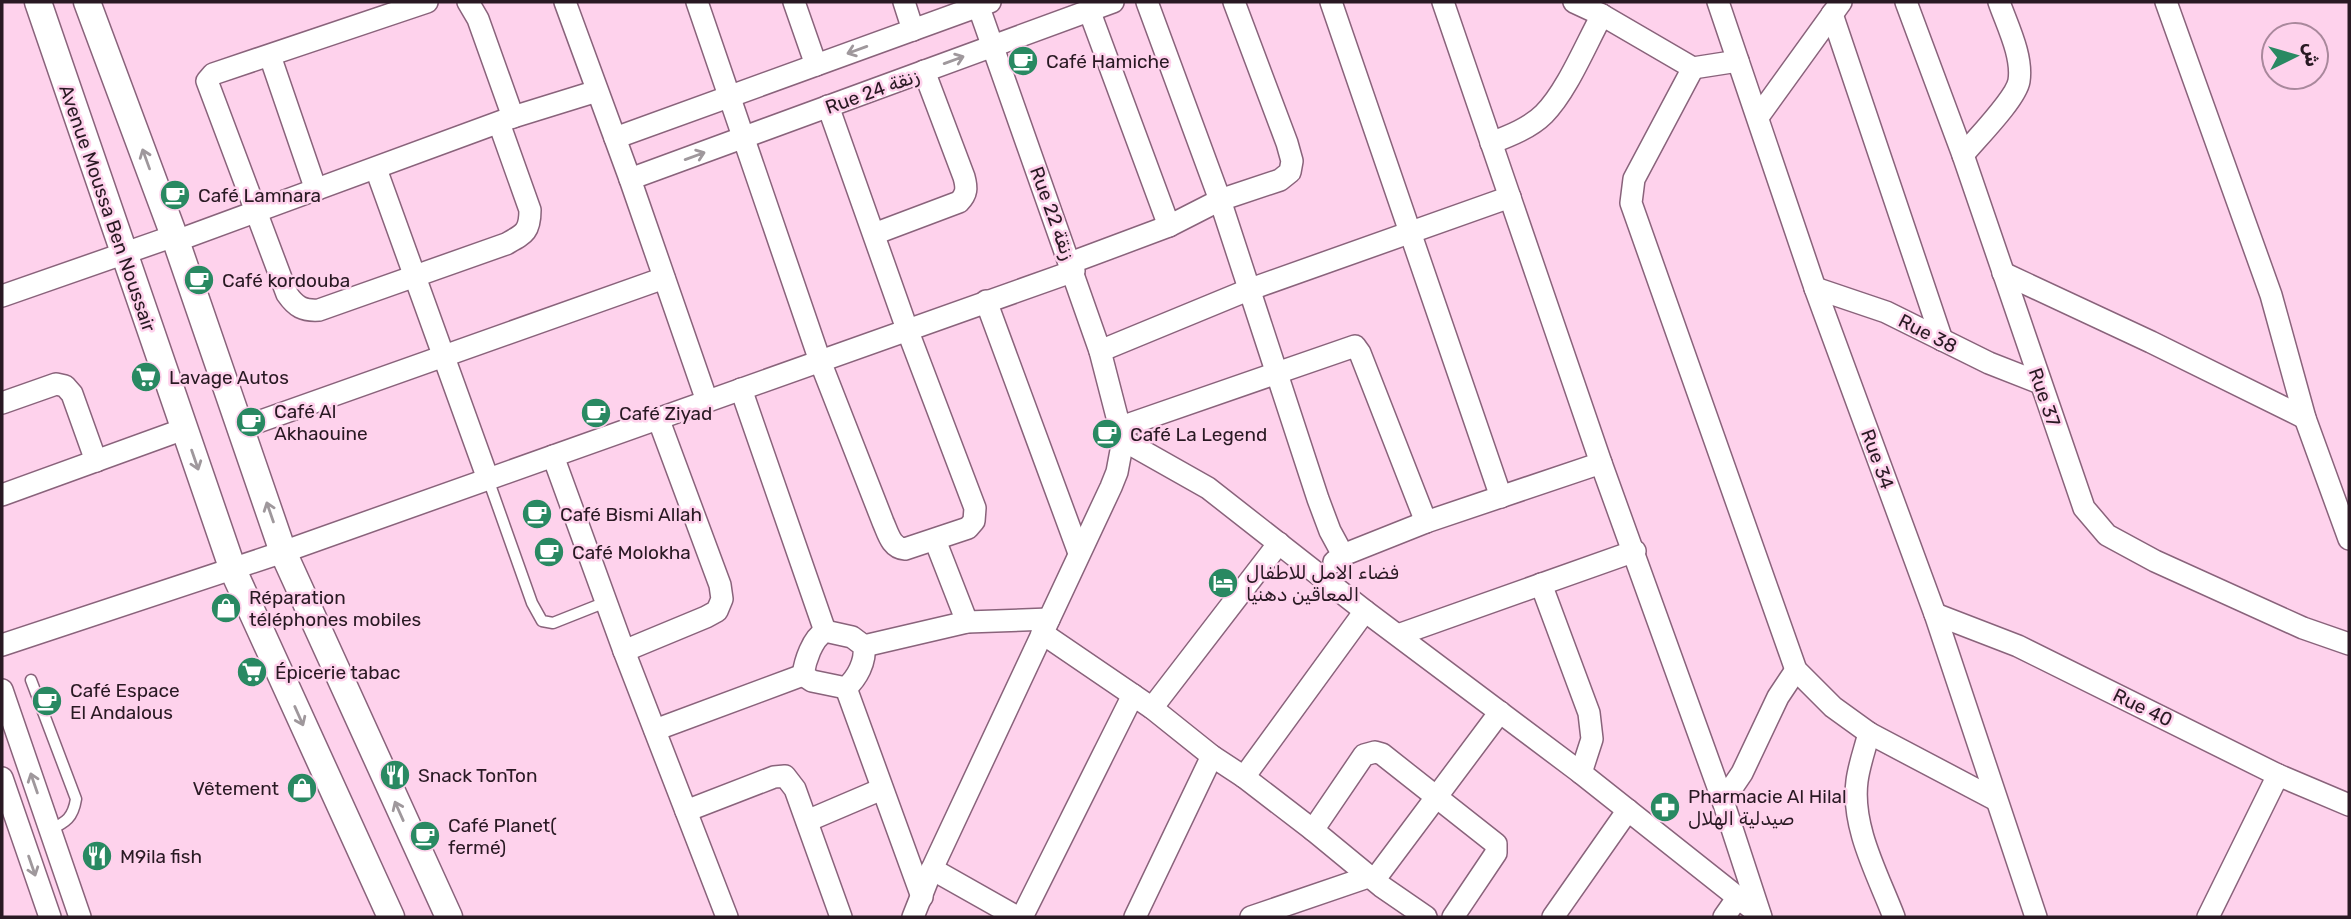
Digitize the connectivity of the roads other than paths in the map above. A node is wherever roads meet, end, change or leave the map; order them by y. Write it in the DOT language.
graph roads {
  1 [pos="38,2"];
  2 [pos="87,2"];
  3 [pos="426,2"];
  4 [pos="468,2"];
  5 [pos="565,2"];
  6 [pos="698,2"];
  7 [pos="794,2"];
  8 [pos="904,2"];
  9 [pos="1113,2"];
  10 [pos="1147,2"];
  11 [pos="1234,2"];
  12 [pos="1331,2"];
  13 [pos="1443,2"];
  14 [pos="1574,2"];
  15 [pos="1718,2"];
  16 [pos="1906,2"];
  17 [pos="1999,2"];
  18 [pos="2166,2"];
  19 [pos="982,3"];
  20 [pos="1837,8"];
  21 [pos="1089,10"];
  22 [pos="1602,15"];
  23 [pos="913,30"];
  24 [pos="992,46"];
  25 [pos="270,56"];
  26 [pos="1738,61"];
  27 [pos="816,65"];
  28 [pos="1693,68"];
  29 [pos="924,71"];
  30 [pos="597,91"];
  31 [pos="731,96"];
  32 [pos="828,106"];
  33 [pos="1758,117"];
  34 [pos="506,120"];
  35 [pos="745,137"];
  36 [pos="615,138"];
  37 [pos="1492,144"];
  38 [pos="1963,155"];
  39 [pos="376,169"];
  40 [pos="631,179"];
  41 [pos="316,190"];
  42 [pos="1510,197"];
  43 [pos="1220,200"];
  44 [pos="257,213"];
  45 [pos="1169,226"];
  46 [pos="1409,233"];
  47 [pos="874,234"];
  48 [pos="175,239"];
  49 [pos="123,254"];
  50 [pos="1072,267"];
  51 [pos="2003,273"];
  52 [pos="416,275"];
  53 [pos="664,278"];
  54 [pos="1815,288"];
  55 [pos="1248,290"];
  56 [pos="2,296"];
  57 [pos="986,301"];
  58 [pos="908,329"];
  59 [pos="1942,340"];
  60 [pos="1100,351"];
  61 [pos="446,356"];
  62 [pos="820,360"];
  63 [pos="1276,372"];
  64 [pos="2040,383"];
  65 [pos="741,388"];
  66 [pos="707,401"];
  67 [pos="2,403"];
  68 [pos="658,418"];
  69 [pos="2305,418"];
  70 [pos="241,428"];
  71 [pos="184,429"];
  72 [pos="1122,433"];
  73 [pos="553,456"];
  74 [pos="96,461"];
  75 [pos="1601,463"];
  76 [pos="488,479"];
  77 [pos="2,495"];
  78 [pos="1501,497"];
  79 [pos="1426,522"];
  80 [pos="2349,539"];
  81 [pos="934,540"];
  82 [pos="1279,543"];
  83 [pos="1634,551"];
  84 [pos="284,552"];
  85 [pos="1079,553"];
  86 [pos="1343,555"];
  87 [pos="233,569"];
  88 [pos="1319,575"];
  89 [pos="1541,584"];
  90 [pos="606,602"];
  91 [pos="1365,611"];
  92 [pos="1934,614"];
  93 [pos="967,622"];
  94 [pos="1045,626"];
  95 [pos="825,631"];
  96 [pos="1398,635"];
  97 [pos="2349,644"];
  98 [pos="2,645"];
  99 [pos="864,646"];
  100 [pos="624,651"];
  101 [pos="1796,670"];
  102 [pos="803,675"];
  103 [pos="31,680"];
  104 [pos="846,688"];
  105 [pos="2,690"];
  106 [pos="1133,695"];
  107 [pos="1152,708"];
  108 [pos="1500,712"];
  109 [pos="654,730"];
  110 [pos="1868,733"];
  111 [pos="1212,756"];
  112 [pos="1581,773"];
  113 [pos="2278,775"];
  114 [pos="1244,777"];
  115 [pos="2,778"];
  116 [pos="883,789"];
  117 [pos="1436,797"];
  118 [pos="1996,800"];
  119 [pos="1723,801"];
  120 [pos="2349,805"];
  121 [pos="1628,810"];
  122 [pos="686,811"];
  123 [pos="807,821"];
  124 [pos="50,830"];
  125 [pos="1313,830"];
  126 [pos="932,869"];
  127 [pos="1373,878"];
  128 [pos="922,897"];
  129 [pos="1738,897"];
  130 [pos="1559,915"];
  131 [pos="1761,916"];
  132 [pos="50,917"];
  133 [pos="80,917"];
  134 [pos="391,917"];
  135 [pos="449,917"];
  136 [pos="727,917"];
  137 [pos="841,917"];
  138 [pos="913,917"];
  139 [pos="1019,917"];
  140 [pos="1135,917"];
  141 [pos="1251,917"];
  142 [pos="1426,917"];
  143 [pos="1453,917"];
  144 [pos="1724,917"];
  145 [pos="1894,917"];
  146 [pos="2036,917"];
  147 [pos="2208,917"];
  1 -- 49 [label="street, Avenue Moussa Ben Noussair"];
  48 -- 2 [label="street, one-way"];
  3 -- 25 [label="street"];
  4 -- 34 [label="street"];
  5 -- 30 [label="street"];
  6 -- 31 [label="street"];
  7 -- 27 [label="street"];
  8 -- 23 [label="street"];
  9 -- 21 [label="street, Rue 24 زنقة"];
  10 -- 43 [label="street"];
  11 -- 43 [label="street"];
  12 -- 46 [label="street"];
  13 -- 37 [label="street"];
  14 -- 22 [label="street"];
  15 -- 26 [label="street, Rue 34"];
  16 -- 38 [label="street, Rue 37"];
  17 -- 38 [label="street"];
  18 -- 69 [label="street"];
  19 -- 23 [label="street"];
  19 -- 24 [label="street, Rue 22 زنقة"];
  20 -- 33 [label="street"];
  20 -- 59 [label="street"];
  21 -- 24 [label="street, Rue 24 زنقة"];
  21 -- 45 [label="street"];
  22 -- 28 [label="street"];
  22 -- 37 [label="street"];
  23 -- 27 [label="street, one-way"];
  29 -- 24 [label="street, Rue 24 زنقة, one-way"];
  24 -- 50 [label="street, Rue 22 زنقة"];
  25 -- 41 [label="street"];
  25 -- 44 [label="street"];
  26 -- 28 [label="street"];
  26 -- 33 [label="street, Rue 34"];
  27 -- 31 [label="street"];
  28 -- 101 [label="street"];
  29 -- 32 [label="street, Rue 24 زنقة"];
  29 -- 47 [label="street"];
  30 -- 34 [label="street"];
  30 -- 36 [label="street"];
  31 -- 35 [label="street"];
  31 -- 36 [label="street"];
  32 -- 35 [label="street, Rue 24 زنقة"];
  32 -- 47 [label="street"];
  33 -- 54 [label="street, Rue 34"];
  34 -- 39 [label="street"];
  34 -- 52 [label="street"];
  40 -- 35 [label="street, Rue 24 زنقة, one-way"];
  35 -- 62 [label="street"];
  36 -- 40 [label="street"];
  37 -- 42 [label="street"];
  38 -- 51 [label="street, Rue 37"];
  39 -- 41 [label="street"];
  39 -- 52 [label="street"];
  40 -- 53 [label="street"];
  41 -- 44 [label="street"];
  42 -- 46 [label="street"];
  42 -- 75 [label="street"];
  43 -- 45 [label="street"];
  43 -- 55 [label="street"];
  44 -- 48 [label="street"];
  44 -- 52 [label="street"];
  45 -- 50 [label="street"];
  46 -- 55 [label="street"];
  46 -- 78 [label="street"];
  47 -- 58 [label="street"];
  48 -- 49 [label="street"];
  48 -- 70 [label="street"];
  49 -- 56 [label="street"];
  49 -- 71 [label="street, Avenue Moussa Ben Noussair"];
  50 -- 57 [label="street"];
  50 -- 60 [label="street, Rue 22 زنقة"];
  51 -- 64 [label="street, Rue 37"];
  51 -- 69 [label="street"];
  52 -- 61 [label="street"];
  53 -- 61 [label="street"];
  53 -- 66 [label="street"];
  54 -- 59 [label="street, Rue 38"];
  54 -- 92 [label="street, Rue 34"];
  55 -- 60 [label="street"];
  55 -- 63 [label="street"];
  57 -- 58 [label="street"];
  57 -- 85 [label="street"];
  58 -- 62 [label="street"];
  58 -- 81 [label="street"];
  59 -- 64 [label="street, Rue 38"];
  60 -- 72 [label="street, Rue 22 زنقة"];
  61 -- 70 [label="street"];
  61 -- 76 [label="street"];
  62 -- 65 [label="street"];
  62 -- 81 [label="street"];
  63 -- 72 [label="street"];
  63 -- 79 [label="street"];
  63 -- 86 [label="street"];
  64 -- 97 [label="street, Rue 37"];
  65 -- 66 [label="street"];
  65 -- 95 [label="street"];
  66 -- 68 [label="street"];
  67 -- 74 [label="street"];
  68 -- 73 [label="street"];
  68 -- 100 [label="street"];
  69 -- 80 [label="street"];
  84 -- 70 [label="street, one-way"];
  71 -- 74 [label="street"];
  71 -- 87 [label="street, Avenue Moussa Ben Noussair, one-way"];
  72 -- 82 [label="street"];
  72 -- 85 [label="street"];
  73 -- 76 [label="street"];
  73 -- 90 [label="street"];
  74 -- 77 [label="street"];
  75 -- 78 [label="street"];
  75 -- 83 [label="street"];
  76 -- 84 [label="street"];
  76 -- 90 [label="lane"];
  78 -- 79 [label="street"];
  79 -- 86 [label="street"];
  81 -- 93 [label="street"];
  82 -- 88 [label="street"];
  82 -- 107 [label="street"];
  83 -- 89 [label="street"];
  83 -- 119 [label="street"];
  84 -- 87 [label="street"];
  135 -- 84 [label="street, one-way"];
  85 -- 94 [label="street"];
  86 -- 88 [label="street"];
  87 -- 98 [label="street"];
  87 -- 134 [label="street, Avenue Moussa Ben Noussair, one-way"];
  88 -- 91 [label="street"];
  89 -- 96 [label="street"];
  89 -- 112 [label="street"];
  90 -- 100 [label="street"];
  91 -- 96 [label="street"];
  91 -- 114 [label="street"];
  92 -- 113 [label="street, Rue 40"];
  92 -- 118 [label="street, Rue 34"];
  93 -- 94 [label="street"];
  93 -- 99 [label="street"];
  94 -- 106 [label="street"];
  94 -- 126 [label="street"];
  95 -- 99 [label="street"];
  95 -- 102 [label="street"];
  96 -- 108 [label="street"];
  99 -- 104 [label="street"];
  100 -- 109 [label="street"];
  101 -- 110 [label="street"];
  101 -- 119 [label="street"];
  102 -- 104 [label="street"];
  102 -- 109 [label="street"];
  103 -- 124 [label="lane"];
  104 -- 116 [label="street"];
  124 -- 105 [label="street, one-way"];
  106 -- 107 [label="street"];
  106 -- 139 [label="street"];
  107 -- 111 [label="street"];
  108 -- 112 [label="street"];
  108 -- 117 [label="street"];
  109 -- 122 [label="street"];
  110 -- 118 [label="street"];
  110 -- 145 [label="street"];
  111 -- 114 [label="street"];
  111 -- 140 [label="street"];
  112 -- 121 [label="street"];
  113 -- 120 [label="street, Rue 40"];
  113 -- 147 [label="street"];
  114 -- 125 [label="street"];
  115 -- 132 [label="street, one-way"];
  116 -- 123 [label="street"];
  116 -- 128 [label="street"];
  117 -- 125 [label="street"];
  117 -- 127 [label="street"];
  117 -- 143 [label="street"];
  118 -- 146 [label="street, Rue 34"];
  119 -- 131 [label="street"];
  121 -- 129 [label="street"];
  121 -- 130 [label="street"];
  122 -- 123 [label="street"];
  122 -- 136 [label="street"];
  123 -- 137 [label="street"];
  124 -- 133 [label="street"];
  125 -- 127 [label="street"];
  126 -- 128 [label="street"];
  126 -- 139 [label="street"];
  127 -- 141 [label="street"];
  127 -- 142 [label="street"];
  128 -- 138 [label="street"];
  129 -- 131 [label="street"];
  129 -- 144 [label="street"];
}
